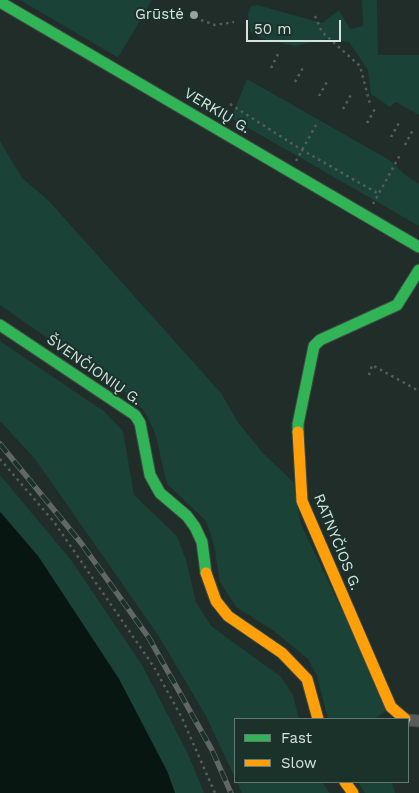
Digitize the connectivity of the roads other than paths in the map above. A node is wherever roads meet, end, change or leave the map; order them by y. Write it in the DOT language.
graph roads {
  1 [pos="0,2"];
  2 [pos="419,247"];
  3 [pos="419,270"];
  4 [pos="0,325"];
  5 [pos="318,718"];
  6 [pos="404,718"];
  1 -- 2 [label="street, VERKIŲ G."];
  3 -- 6 [label="street, RATNYČIOS G."];
  4 -- 5 [label="street, ŠVENČIONIŲ G."];
}
